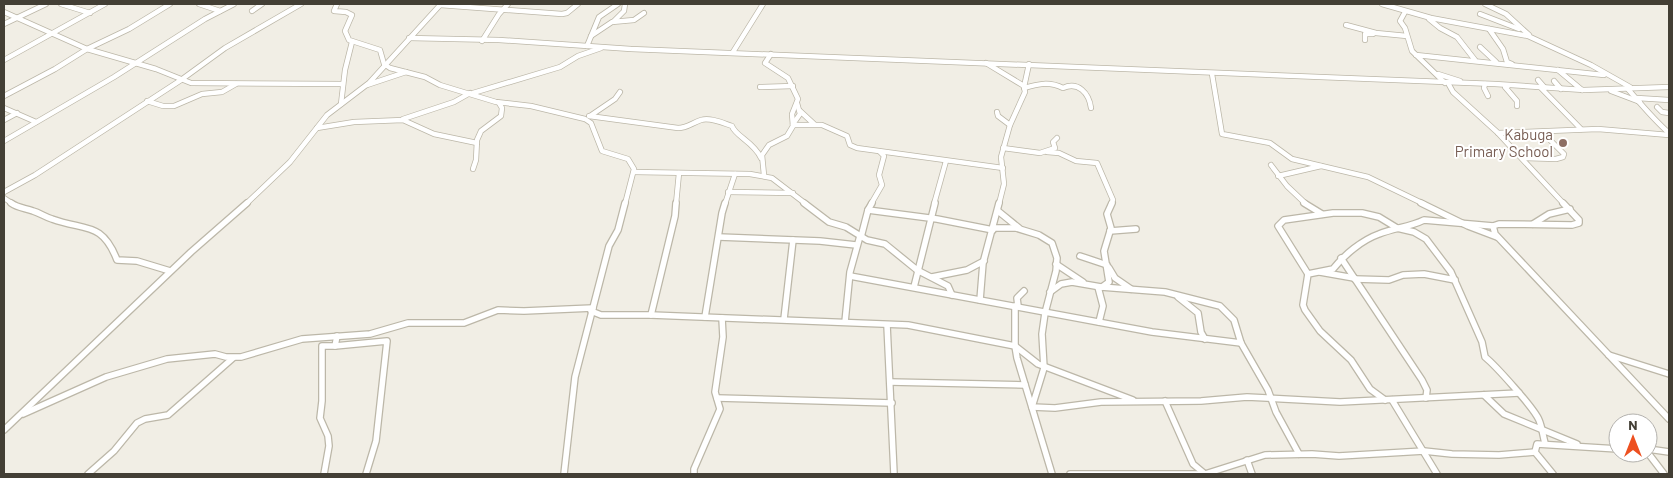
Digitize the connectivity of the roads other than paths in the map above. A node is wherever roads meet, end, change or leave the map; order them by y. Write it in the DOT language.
graph roads {
  1 [pos="46,4"];
  2 [pos="61,4"];
  3 [pos="104,4"];
  4 [pos="170,4"];
  5 [pos="199,4"];
  6 [pos="234,4"];
  7 [pos="262,4"];
  8 [pos="301,4"];
  9 [pos="337,4"];
  10 [pos="440,4"];
  11 [pos="508,4"];
  12 [pos="578,4"];
  13 [pos="618,4"];
  14 [pos="625,4"];
  15 [pos="763,4"];
  16 [pos="1382,4"];
  17 [pos="1485,4"];
  18 [pos="504,9"];
  19 [pos="220,11"];
  20 [pos="252,11"];
  21 [pos="4,12"];
  22 [pos="1406,12"];
  23 [pos="90,13"];
  24 [pos="644,13"];
  25 [pos="1480,14"];
  26 [pos="1427,17"];
  27 [pos="17,18"];
  28 [pos="612,22"];
  29 [pos="4,24"];
  30 [pos="1346,25"];
  31 [pos="1488,29"];
  32 [pos="1523,30"];
  33 [pos="51,34"];
  34 [pos="1381,34"];
  35 [pos="591,36"];
  36 [pos="1407,36"];
  37 [pos="1532,37"];
  38 [pos="409,38"];
  39 [pos="1365,40"];
  40 [pos="482,41"];
  41 [pos="352,42"];
  42 [pos="587,46"];
  43 [pos="604,47"];
  44 [pos="1480,48"];
  45 [pos="88,49"];
  46 [pos="733,52"];
  47 [pos="771,54"];
  48 [pos="1416,54"];
  49 [pos="4,60"];
  50 [pos="1475,61"];
  51 [pos="136,63"];
  52 [pos="986,63"];
  53 [pos="1496,63"];
  54 [pos="384,64"];
  55 [pos="1029,64"];
  56 [pos="1515,65"];
  57 [pos="1558,69"];
  58 [pos="406,72"];
  59 [pos="1432,72"];
  60 [pos="1212,74"];
  61 [pos="1615,79"];
  62 [pos="181,80"];
  63 [pos="1538,80"];
  64 [pos="1554,81"];
  65 [pos="1447,83"];
  66 [pos="237,84"];
  67 [pos="343,84"];
  68 [pos="1475,84"];
  69 [pos="1485,84"];
  70 [pos="1491,84"];
  71 [pos="1509,85"];
  72 [pos="365,86"];
  73 [pos="793,86"];
  74 [pos="760,87"];
  75 [pos="1024,87"];
  76 [pos="1669,87"];
  77 [pos="1543,88"];
  78 [pos="1630,88"];
  79 [pos="1608,89"];
  80 [pos="1495,90"];
  81 [pos="1561,90"];
  82 [pos="1583,90"];
  83 [pos="620,92"];
  84 [pos="471,93"];
  85 [pos="4,96"];
  86 [pos="1488,96"];
  87 [pos="1637,98"];
  88 [pos="147,101"];
  89 [pos="1669,101"];
  90 [pos="1641,102"];
  91 [pos="498,103"];
  92 [pos="797,103"];
  93 [pos="341,104"];
  94 [pos="1516,106"];
  95 [pos="1657,107"];
  96 [pos="4,108"];
  97 [pos="1091,108"];
  98 [pos="800,111"];
  99 [pos="997,112"];
  100 [pos="16,113"];
  101 [pos="1669,113"];
  102 [pos="586,117"];
  103 [pos="4,120"];
  104 [pos="400,120"];
  105 [pos="36,122"];
  106 [pos="793,124"];
  107 [pos="814,124"];
  108 [pos="1010,125"];
  109 [pos="316,128"];
  110 [pos="1581,129"];
  111 [pos="1498,133"];
  112 [pos="1669,135"];
  113 [pos="1057,138"];
  114 [pos="1550,140"];
  115 [pos="4,141"];
  116 [pos="477,143"];
  117 [pos="1003,148"];
  118 [pos="880,152"];
  119 [pos="1047,152"];
  120 [pos="761,158"];
  121 [pos="1522,158"];
  122 [pos="946,161"];
  123 [pos="1271,165"];
  124 [pos="1326,166"];
  125 [pos="1003,168"];
  126 [pos="472,169"];
  127 [pos="634,172"];
  128 [pos="679,173"];
  129 [pos="735,174"];
  130 [pos="764,175"];
  131 [pos="1278,176"];
  132 [pos="4,192"];
  133 [pos="728,192"];
  134 [pos="793,193"];
  135 [pos="4,198"];
  136 [pos="1570,209"];
  137 [pos="868,210"];
  138 [pos="998,211"];
  139 [pos="1322,215"];
  140 [pos="931,218"];
  141 [pos="1460,222"];
  142 [pos="1532,224"];
  143 [pos="1493,226"];
  144 [pos="1020,228"];
  145 [pos="1397,228"];
  146 [pos="993,229"];
  147 [pos="1136,229"];
  148 [pos="1110,231"];
  149 [pos="718,237"];
  150 [pos="860,237"];
  151 [pos="1498,237"];
  152 [pos="794,240"];
  153 [pos="856,245"];
  154 [pos="1080,256"];
  155 [pos="1341,258"];
  156 [pos="984,261"];
  157 [pos="1056,264"];
  158 [pos="1107,265"];
  159 [pos="917,270"];
  160 [pos="170,271"];
  161 [pos="1319,272"];
  162 [pos="1308,274"];
  163 [pos="850,276"];
  164 [pos="931,277"];
  165 [pos="1355,278"];
  166 [pos="1455,280"];
  167 [pos="1087,285"];
  168 [pos="1099,287"];
  169 [pos="914,288"];
  170 [pos="1132,290"];
  171 [pos="1024,291"];
  172 [pos="1050,292"];
  173 [pos="952,295"];
  174 [pos="1176,295"];
  175 [pos="980,300"];
  176 [pos="1016,306"];
  177 [pos="592,309"];
  178 [pos="1045,313"];
  179 [pos="651,315"];
  180 [pos="705,316"];
  181 [pos="722,318"];
  182 [pos="784,320"];
  183 [pos="845,322"];
  184 [pos="1099,322"];
  185 [pos="888,324"];
  186 [pos="338,336"];
  187 [pos="320,337"];
  188 [pos="1205,339"];
  189 [pos="1240,343"];
  190 [pos="322,346"];
  191 [pos="335,346"];
  192 [pos="1014,346"];
  193 [pos="1609,355"];
  194 [pos="234,357"];
  195 [pos="1044,368"];
  196 [pos="1669,374"];
  197 [pos="890,382"];
  198 [pos="1025,385"];
  199 [pos="1519,393"];
  200 [pos="1484,395"];
  201 [pos="717,398"];
  202 [pos="1271,398"];
  203 [pos="1426,398"];
  204 [pos="1165,400"];
  205 [pos="1385,400"];
  206 [pos="1392,400"];
  207 [pos="1138,402"];
  208 [pos="892,404"];
  209 [pos="1032,407"];
  210 [pos="18,416"];
  211 [pos="1669,419"];
  212 [pos="4,430"];
  213 [pos="1542,430"];
  214 [pos="1545,443"];
  215 [pos="1583,447"];
  216 [pos="1608,448"];
  217 [pos="1424,451"];
  218 [pos="1535,452"];
  219 [pos="1299,454"];
  220 [pos="1247,460"];
  221 [pos="1656,463"];
  222 [pos="88,474"];
  223 [pos="324,474"];
  224 [pos="366,474"];
  225 [pos="564,474"];
  226 [pos="694,474"];
  227 [pos="894,474"];
  228 [pos="1052,474"];
  229 [pos="1070,474"];
  230 [pos="1205,474"];
  231 [pos="1252,474"];
  232 [pos="1437,474"];
  233 [pos="1553,474"];
  234 [pos="1664,474"];
  1 -- 27 [label="street"];
  2 -- 23 [label="street"];
  3 -- 23 [label="street"];
  4 -- 45 [label="street"];
  5 -- 19 [label="street"];
  6 -- 19 [label="street"];
  7 -- 20 [label="street"];
  8 -- 62 [label="street"];
  9 -- 41 [label="street"];
  10 -- 18 [label="street"];
  10 -- 38 [label="street"];
  11 -- 18 [label="street"];
  12 -- 18 [label="street"];
  13 -- 35 [label="street"];
  14 -- 28 [label="street"];
  15 -- 46 [label="street"];
  16 -- 22 [label="street"];
  17 -- 32 [label="street"];
  18 -- 40 [label="street"];
  19 -- 51 [label="street"];
  21 -- 27 [label="street"];
  22 -- 26 [label="street"];
  22 -- 36 [label="street"];
  23 -- 33 [label="street"];
  24 -- 28 [label="street"];
  25 -- 32 [label="street"];
  26 -- 31 [label="street"];
  26 -- 50 [label="street"];
  27 -- 29 [label="street"];
  27 -- 33 [label="street"];
  28 -- 35 [label="street"];
  30 -- 34 [label="street"];
  31 -- 37 [label="street"];
  31 -- 56 [label="street"];
  32 -- 37 [label="street"];
  33 -- 45 [label="street"];
  33 -- 49 [label="street"];
  34 -- 36 [label="street"];
  34 -- 39 [label="street"];
  35 -- 42 [label="street"];
  36 -- 48 [label="street"];
  37 -- 61 [label="street"];
  38 -- 40 [label="street"];
  38 -- 54 [label="street"];
  40 -- 42 [label="street"];
  41 -- 54 [label="street"];
  41 -- 67 [label="street"];
  42 -- 43 [label="street"];
  43 -- 46 [label="street"];
  43 -- 84 [label="street"];
  44 -- 53 [label="street"];
  45 -- 51 [label="street"];
  45 -- 85 [label="street"];
  46 -- 47 [label="street"];
  47 -- 52 [label="street"];
  47 -- 73 [label="street"];
  48 -- 50 [label="street"];
  48 -- 59 [label="street"];
  50 -- 53 [label="street"];
  51 -- 62 [label="street"];
  51 -- 105 [label="street"];
  52 -- 55 [label="street"];
  52 -- 75 [label="street"];
  53 -- 56 [label="street"];
  54 -- 58 [label="street"];
  54 -- 72 [label="street"];
  55 -- 60 [label="street"];
  55 -- 75 [label="street"];
  56 -- 57 [label="street"];
  57 -- 61 [label="street"];
  57 -- 82 [label="street"];
  58 -- 72 [label="street"];
  58 -- 84 [label="street"];
  59 -- 65 [label="street"];
  59 -- 68 [label="street"];
  60 -- 65 [label="street"];
  60 -- 124 [label="street"];
  61 -- 78 [label="street"];
  62 -- 66 [label="street"];
  62 -- 88 [label="street"];
  63 -- 77 [label="street"];
  64 -- 81 [label="street"];
  65 -- 68 [label="street"];
  65 -- 111 [label="street"];
  66 -- 67 [label="street"];
  66 -- 88 [label="street"];
  67 -- 93 [label="street"];
  68 -- 69 [label="street"];
  69 -- 70 [label="street"];
  69 -- 86 [label="street"];
  70 -- 71 [label="street"];
  70 -- 80 [label="street"];
  71 -- 77 [label="street"];
  71 -- 94 [label="street"];
  72 -- 93 [label="street"];
  73 -- 74 [label="street"];
  73 -- 92 [label="street"];
  75 -- 97 [label="street"];
  75 -- 108 [label="street"];
  76 -- 78 [label="street"];
  77 -- 81 [label="street"];
  77 -- 110 [label="street"];
  78 -- 79 [label="street"];
  78 -- 87 [label="street"];
  79 -- 82 [label="street"];
  79 -- 90 [label="street"];
  81 -- 82 [label="street"];
  83 -- 102 [label="street"];
  84 -- 91 [label="street"];
  84 -- 104 [label="street"];
  87 -- 89 [label="street"];
  87 -- 90 [label="street"];
  88 -- 132 [label="street"];
  90 -- 112 [label="street"];
  91 -- 102 [label="street"];
  91 -- 116 [label="street"];
  92 -- 98 [label="street"];
  92 -- 106 [label="street"];
  93 -- 109 [label="street"];
  95 -- 101 [label="street"];
  96 -- 100 [label="street"];
  98 -- 106 [label="street"];
  98 -- 107 [label="street"];
  99 -- 108 [label="street"];
  100 -- 103 [label="street"];
  100 -- 105 [label="street"];
  102 -- 120 [label="street"];
  102 -- 127 [label="street"];
  104 -- 109 [label="street"];
  104 -- 116 [label="street"];
  105 -- 115 [label="street"];
  106 -- 107 [label="street"];
  106 -- 120 [label="street"];
  107 -- 118 [label="street"];
  108 -- 117 [label="street"];
  109 -- 160 [label="street"];
  110 -- 111 [label="street"];
  110 -- 112 [label="street"];
  111 -- 121 [label="street"];
  113 -- 119 [label="street"];
  114 -- 121 [label="street"];
  116 -- 126 [label="street"];
  117 -- 119 [label="street"];
  117 -- 125 [label="street"];
  118 -- 122 [label="street"];
  118 -- 137 [label="street"];
  119 -- 148 [label="street"];
  120 -- 130 [label="street"];
  121 -- 136 [label="street"];
  122 -- 125 [label="street"];
  122 -- 140 [label="street"];
  123 -- 131 [label="street"];
  124 -- 131 [label="street"];
  124 -- 141 [label="street"];
  125 -- 138 [label="street"];
  127 -- 128 [label="street"];
  127 -- 177 [label="street"];
  128 -- 129 [label="street"];
  128 -- 179 [label="street"];
  129 -- 130 [label="street"];
  129 -- 133 [label="street"];
  130 -- 134 [label="street"];
  131 -- 139 [label="street"];
  133 -- 134 [label="street"];
  133 -- 149 [label="street"];
  134 -- 150 [label="street"];
  135 -- 160 [label="street"];
  136 -- 142 [label="street"];
  136 -- 142 [label="street"];
  137 -- 140 [label="street"];
  137 -- 150 [label="street"];
  138 -- 144 [label="street"];
  138 -- 146 [label="street"];
  139 -- 145 [label="street"];
  139 -- 162 [label="street"];
  140 -- 146 [label="street"];
  140 -- 159 [label="street"];
  141 -- 143 [label="street"];
  141 -- 145 [label="street"];
  141 -- 151 [label="street"];
  142 -- 143 [label="street"];
  143 -- 151 [label="street"];
  144 -- 146 [label="street"];
  144 -- 157 [label="street"];
  145 -- 155 [label="street"];
  145 -- 166 [label="street"];
  146 -- 156 [label="street"];
  147 -- 148 [label="street"];
  148 -- 158 [label="street"];
  149 -- 152 [label="street"];
  149 -- 180 [label="street"];
  150 -- 153 [label="street"];
  150 -- 159 [label="street"];
  151 -- 193 [label="street"];
  152 -- 153 [label="street"];
  152 -- 182 [label="street"];
  153 -- 163 [label="street"];
  154 -- 158 [label="street"];
  155 -- 161 [label="street"];
  155 -- 165 [label="street"];
  156 -- 164 [label="street"];
  156 -- 175 [label="street"];
  157 -- 167 [label="street"];
  157 -- 172 [label="street"];
  158 -- 168 [label="street"];
  158 -- 170 [label="street"];
  159 -- 164 [label="street"];
  159 -- 169 [label="street"];
  160 -- 210 [label="street"];
  161 -- 162 [label="street"];
  161 -- 165 [label="street"];
  162 -- 205 [label="street"];
  163 -- 169 [label="street"];
  163 -- 183 [label="street"];
  164 -- 173 [label="street"];
  165 -- 166 [label="street"];
  165 -- 203 [label="street"];
  166 -- 199 [label="street"];
  167 -- 168 [label="street"];
  167 -- 172 [label="street"];
  168 -- 170 [label="street"];
  168 -- 184 [label="street"];
  169 -- 173 [label="street"];
  170 -- 174 [label="street"];
  171 -- 176 [label="street"];
  172 -- 178 [label="street"];
  173 -- 175 [label="street"];
  174 -- 188 [label="street"];
  174 -- 189 [label="street"];
  175 -- 176 [label="street"];
  176 -- 178 [label="street"];
  176 -- 192 [label="street"];
  177 -- 179 [label="street"];
  177 -- 186 [label="street"];
  177 -- 225 [label="street"];
  178 -- 184 [label="street"];
  178 -- 195 [label="street"];
  179 -- 180 [label="street"];
  180 -- 181 [label="street"];
  181 -- 182 [label="street"];
  181 -- 201 [label="street"];
  182 -- 183 [label="street"];
  183 -- 185 [label="street"];
  184 -- 188 [label="street"];
  185 -- 192 [label="street"];
  185 -- 197 [label="street"];
  186 -- 187 [label="street"];
  186 -- 191 [label="street"];
  187 -- 190 [label="street"];
  187 -- 194 [label="street"];
  188 -- 189 [label="street"];
  189 -- 202 [label="street"];
  190 -- 191 [label="street"];
  190 -- 223 [label="street"];
  191 -- 224 [label="street"];
  192 -- 195 [label="street"];
  192 -- 198 [label="street"];
  193 -- 196 [label="street"];
  193 -- 211 [label="street"];
  194 -- 210 [label="street"];
  194 -- 222 [label="street"];
  195 -- 207 [label="street"];
  195 -- 209 [label="street"];
  197 -- 198 [label="street"];
  197 -- 208 [label="street"];
  198 -- 209 [label="street"];
  199 -- 200 [label="street"];
  199 -- 213 [label="street"];
  200 -- 203 [label="street"];
  200 -- 213 [label="street"];
  201 -- 208 [label="street"];
  201 -- 226 [label="street"];
  202 -- 204 [label="street"];
  202 -- 205 [label="street"];
  202 -- 219 [label="street"];
  203 -- 206 [label="street"];
  204 -- 207 [label="street"];
  204 -- 230 [label="street"];
  205 -- 206 [label="street"];
  206 -- 217 [label="street"];
  207 -- 209 [label="street"];
  208 -- 227 [label="street"];
  209 -- 228 [label="street"];
  210 -- 212 [label="street"];
  213 -- 214 [label="street"];
  213 -- 215 [label="street"];
  214 -- 215 [label="street"];
  214 -- 218 [label="street"];
  215 -- 216 [label="street"];
  217 -- 218 [label="street"];
  217 -- 219 [label="street"];
  217 -- 232 [label="street"];
  218 -- 233 [label="street"];
  219 -- 220 [label="street"];
  220 -- 230 [label="street"];
  220 -- 231 [label="street"];
  221 -- 234 [label="street"];
  229 -- 230 [label="street"];
}
